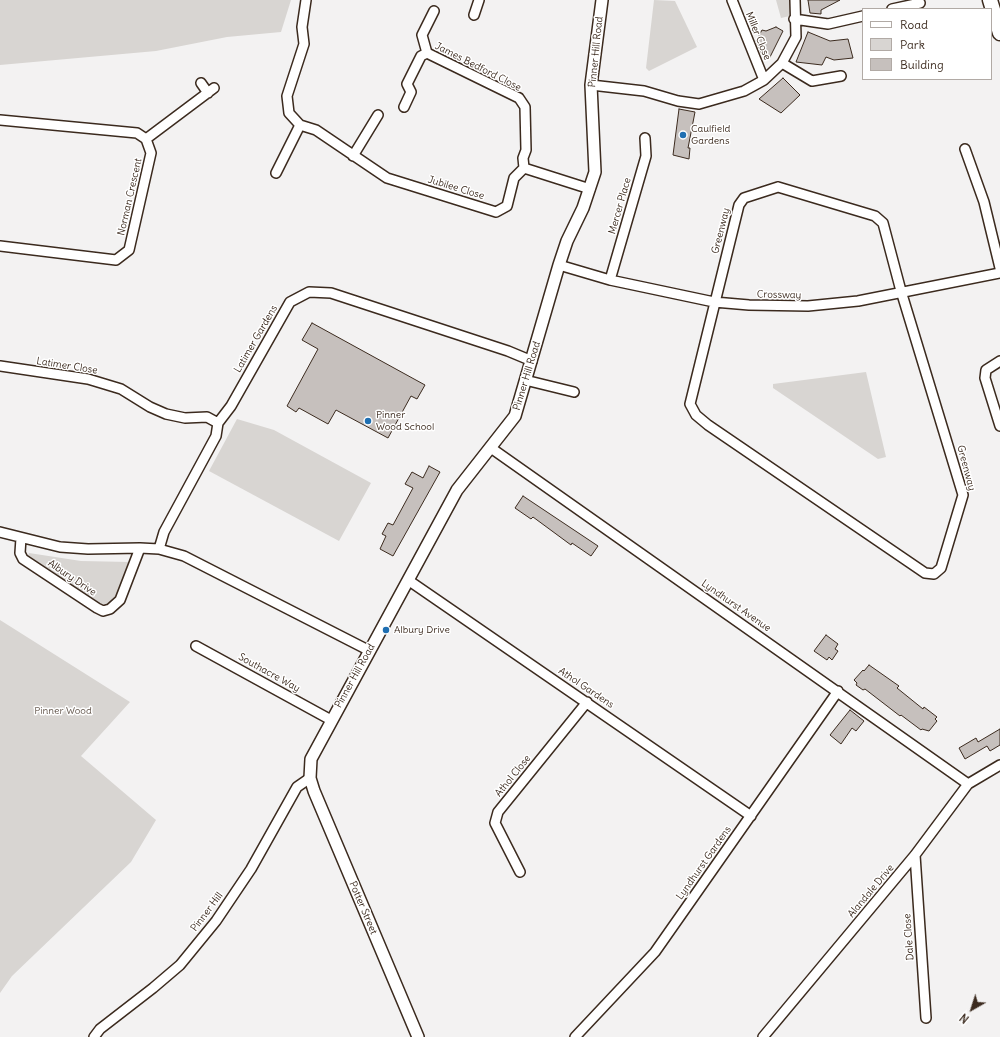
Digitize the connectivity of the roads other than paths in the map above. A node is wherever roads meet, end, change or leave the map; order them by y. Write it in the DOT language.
graph roads {
  1 [pos="306,0"];
  2 [pos="479,0"];
  3 [pos="602,0"];
  4 [pos="732,0"];
  5 [pos="795,0"];
  6 [pos="920,3"];
  7 [pos="897,8"];
  8 [pos="995,8"];
  9 [pos="434,11"];
  10 [pos="474,15"];
  11 [pos="862,16"];
  12 [pos="794,19"];
  13 [pos="1000,33"];
  14 [pos="427,53"];
  15 [pos="782,63"];
  16 [pos="841,76"];
  17 [pos="764,80"];
  18 [pos="201,83"];
  19 [pos="591,85"];
  20 [pos="404,106"];
  21 [pos="378,115"];
  22 [pos="0,120"];
  23 [pos="300,125"];
  24 [pos="645,138"];
  25 [pos="146,139"];
  26 [pos="965,149"];
  27 [pos="353,156"];
  28 [pos="524,168"];
  29 [pos="276,173"];
  30 [pos="590,189"];
  31 [pos="0,246"];
  32 [pos="559,265"];
  33 [pos="1000,268"];
  34 [pos="1000,273"];
  35 [pos="610,280"];
  36 [pos="901,291"];
  37 [pos="714,302"];
  38 [pos="532,361"];
  39 [pos="1000,361"];
  40 [pos="0,366"];
  41 [pos="525,380"];
  42 [pos="574,392"];
  43 [pos="218,423"];
  44 [pos="1000,426"];
  45 [pos="491,448"];
  46 [pos="0,532"];
  47 [pos="21,538"];
  48 [pos="140,548"];
  49 [pos="159,549"];
  50 [pos="408,580"];
  51 [pos="196,646"];
  52 [pos="370,651"];
  53 [pos="838,691"];
  54 [pos="587,702"];
  55 [pos="331,720"];
  56 [pos="1000,765"];
  57 [pos="310,778"];
  58 [pos="968,784"];
  59 [pos="751,816"];
  60 [pos="915,854"];
  61 [pos="520,872"];
  62 [pos="926,1018"];
  63 [pos="94,1037"];
  64 [pos="418,1037"];
  65 [pos="575,1037"];
  66 [pos="763,1037"];
  1 -- 23 [label="street"];
  2 -- 10 [label="street"];
  3 -- 19 [label="street, Pinner Hill Road"];
  4 -- 17 [label="street, Miller Close"];
  5 -- 12 [label="street"];
  6 -- 7 [label="street"];
  8 -- 13 [label="main road"];
  9 -- 14 [label="street, James Bedford Close"];
  11 -- 12 [label="street"];
  12 -- 15 [label="street"];
  14 -- 20 [label="street"];
  14 -- 28 [label="street, James Bedford Close"];
  15 -- 16 [label="street"];
  15 -- 17 [label="street"];
  17 -- 19 [label="street"];
  18 -- 25 [label="street"];
  19 -- 30 [label="street, Pinner Hill Road"];
  21 -- 27 [label="street"];
  22 -- 25 [label="street"];
  23 -- 27 [label="street, Jubilee Close"];
  23 -- 29 [label="street"];
  24 -- 35 [label="street, Mercer Place"];
  25 -- 31 [label="street, Norman Crescent"];
  26 -- 33 [label="street"];
  27 -- 28 [label="street, Jubilee Close"];
  28 -- 30 [label="street"];
  30 -- 32 [label="street, Pinner Hill Road"];
  32 -- 35 [label="street, Crossway"];
  32 -- 38 [label="street, Pinner Hill Road"];
  34 -- 36 [label="street, Crossway"];
  35 -- 37 [label="street, Crossway"];
  36 -- 37 [label="street, Crossway"];
  36 -- 37 [label="street, Greenway"];
  36 -- 37 [label="street, Greenway"];
  38 -- 41 [label="street, Pinner Hill Road"];
  38 -- 43 [label="street, Latimer Gardens"];
  39 -- 44 [label="street"];
  40 -- 43 [label="street, Latimer Close"];
  41 -- 42 [label="street"];
  41 -- 45 [label="street, Pinner Hill Road"];
  43 -- 49 [label="street, Latimer Gardens"];
  45 -- 50 [label="street, Pinner Hill Road"];
  45 -- 53 [label="street, Lyndhurst Avenue"];
  46 -- 47 [label="street, Albury Drive"];
  47 -- 48 [label="street, Albury Drive"];
  47 -- 48 [label="street, Albury Drive"];
  48 -- 49 [label="street, Albury Drive"];
  49 -- 52 [label="street, Albury Drive"];
  50 -- 52 [label="street, Pinner Hill Road"];
  50 -- 54 [label="street, Athol Gardens"];
  51 -- 55 [label="street, Southacre Way"];
  52 -- 55 [label="street, Pinner Hill Road"];
  53 -- 58 [label="street, Lyndhurst Avenue"];
  53 -- 59 [label="street, Lyndhurst Gardens"];
  54 -- 59 [label="street, Athol Gardens"];
  54 -- 61 [label="street, Athol Close"];
  55 -- 57 [label="street, Pinner Hill Road"];
  56 -- 58 [label="street, Alandale Drive"];
  57 -- 63 [label="street, Pinner Hill"];
  57 -- 64 [label="street, Potter Street"];
  58 -- 60 [label="street, Alandale Drive"];
  59 -- 65 [label="street, Lyndhurst Gardens"];
  60 -- 62 [label="street, Dale Close"];
  60 -- 66 [label="street, Alandale Drive"];
}
